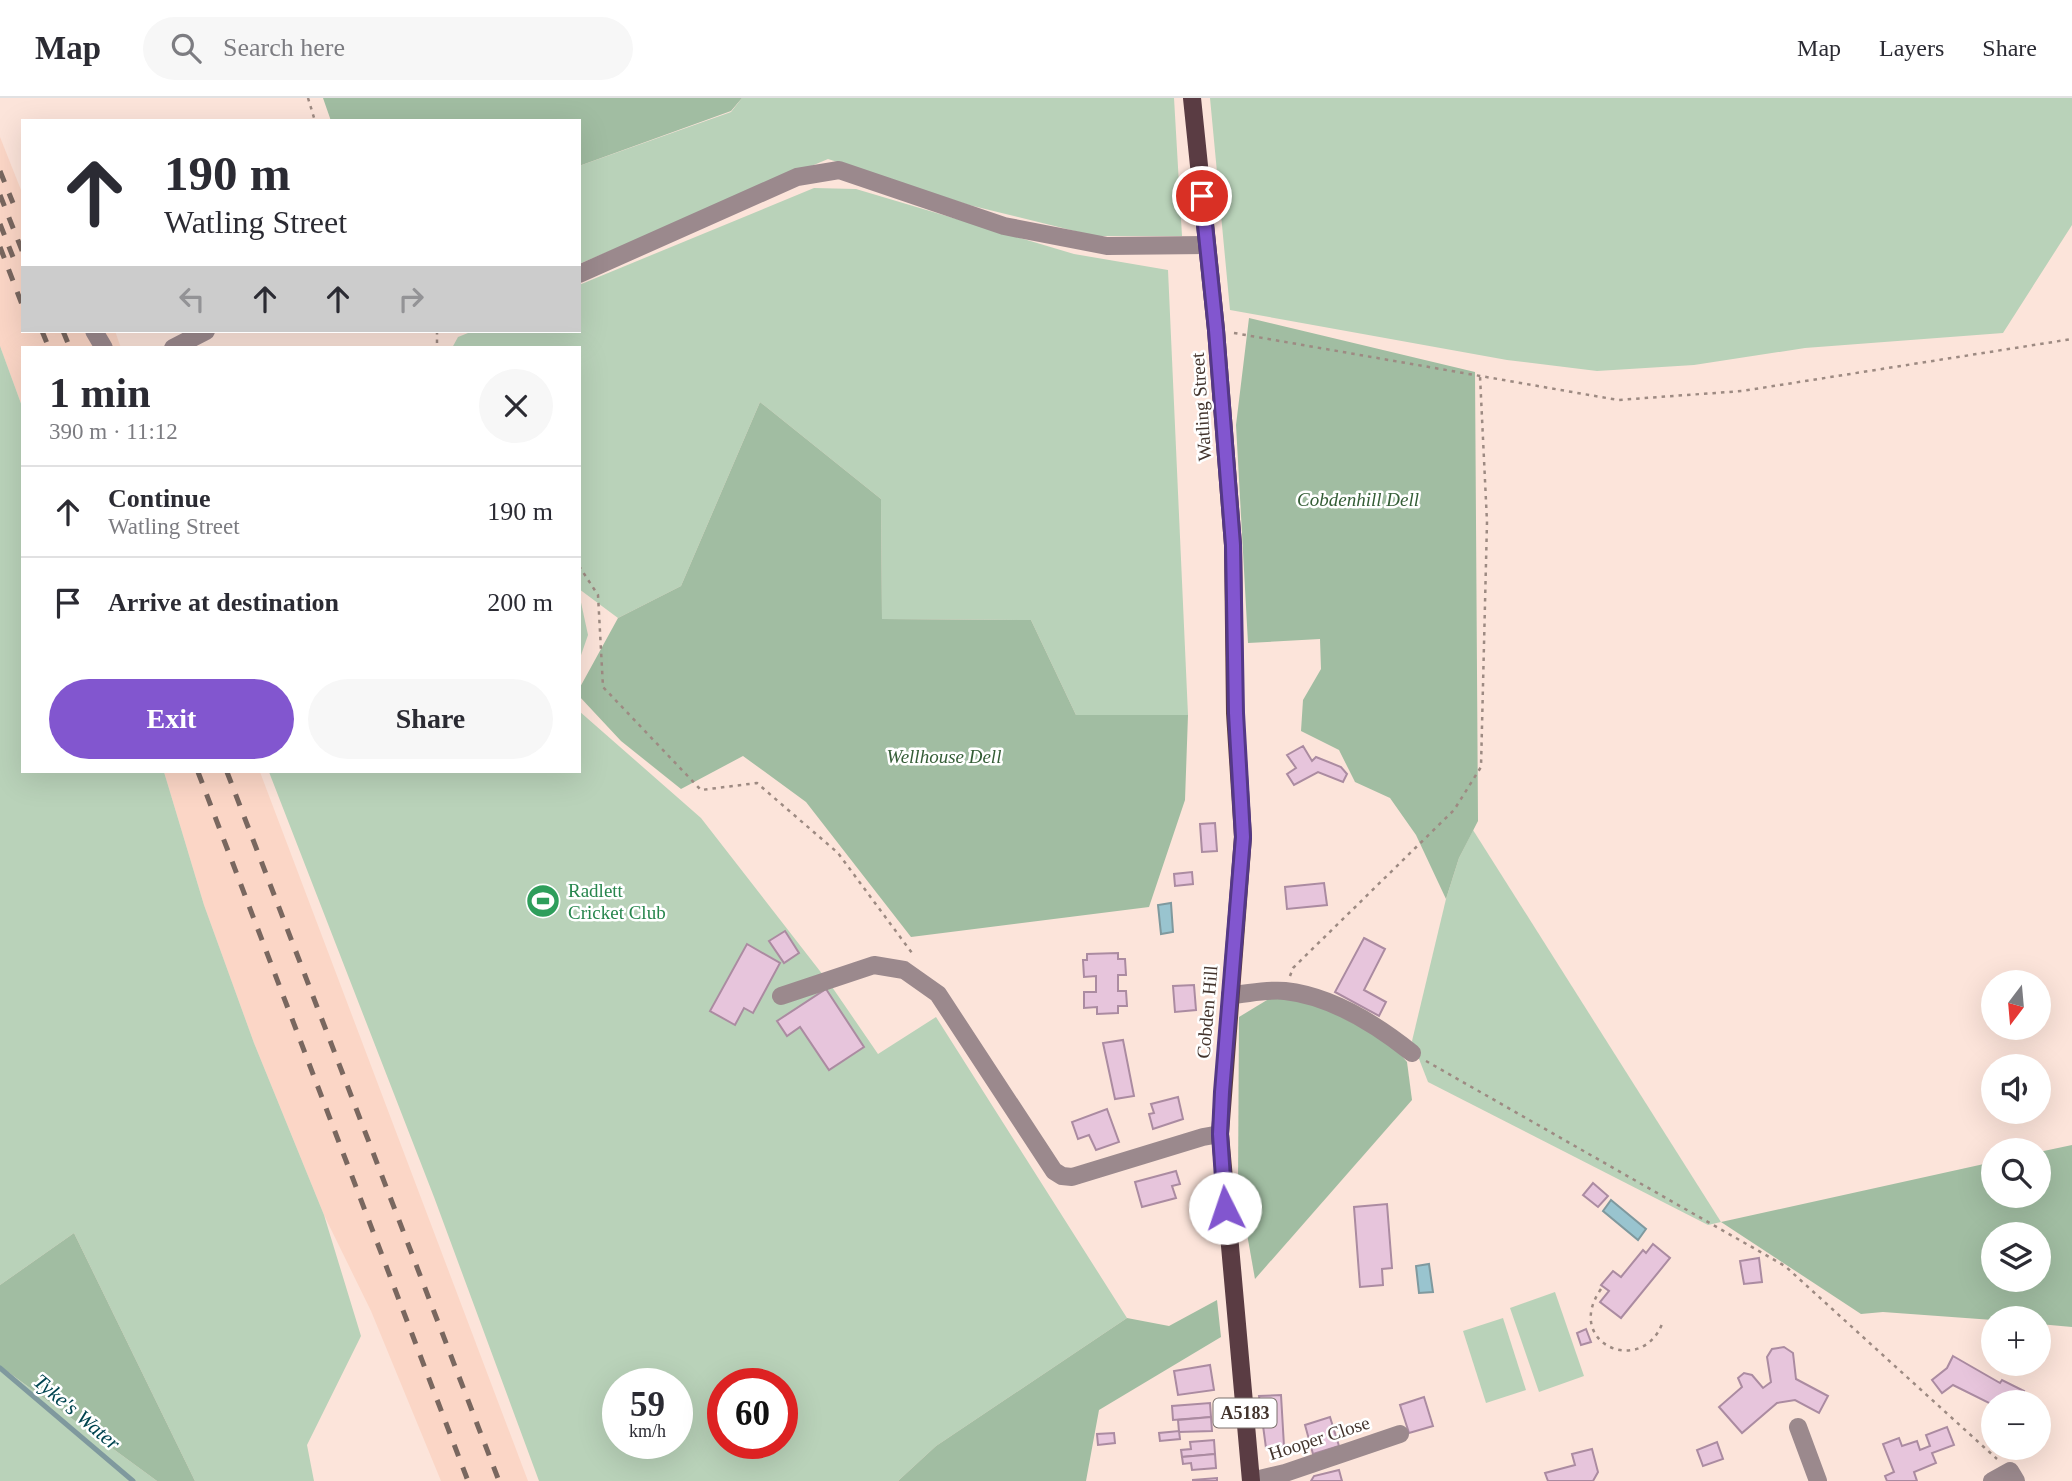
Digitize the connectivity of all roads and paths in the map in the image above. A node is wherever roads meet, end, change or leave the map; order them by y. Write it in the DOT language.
graph roads {
  1 [pos="308,98"];
  2 [pos="1192,98"];
  3 [pos="314,119"];
  4 [pos="1207,245"];
  5 [pos="581,274"];
  6 [pos="1216,330"];
  7 [pos="202,333"];
  8 [pos="2072,339"];
  9 [pos="177,346"];
  10 [pos="1480,376"];
  11 [pos="581,569"];
  12 [pos="1236,713"];
  13 [pos="912,954"];
  14 [pos="1284,990"];
  15 [pos="1230,995"];
  16 [pos="781,996"];
  17 [pos="1412,1053"];
  18 [pos="1220,1134"];
  19 [pos="1601,1289"];
  20 [pos="1662,1324"];
  21 [pos="1798,1427"];
  22 [pos="1400,1434"];
  23 [pos="2013,1476"];
  24 [pos="1251,1481"];
  25 [pos="1818,1481"];
  26 [pos="1992,1481"];
  1 -- 3 [label="path"];
  2 -- 4 [label="main road, Watling Street / A5183"];
  4 -- 5 [label="lane"];
  4 -- 6 [label="main road, Watling Street / A5183"];
  6 -- 10 [label="path"];
  6 -- 12 [label="main road, Watling Street / A5183"];
  7 -- 9 [label="lane"];
  8 -- 10 [label="path"];
  10 -- 14 [label="path"];
  11 -- 13 [label="path"];
  12 -- 15 [label="main road, Cobden Hill / A5183"];
  14 -- 15 [label="lane"];
  14 -- 17 [label="lane"];
  15 -- 18 [label="main road, Cobden Hill / A5183"];
  16 -- 18 [label="lane"];
  17 -- 23 [label="path"];
  18 -- 24 [label="main road, Cobden Hill / A5183"];
  19 -- 20 [label="path"];
  21 -- 25 [label="lane"];
  22 -- 24 [label="lane, Hooper Close"];
  23 -- 26 [label="lane"];
}
